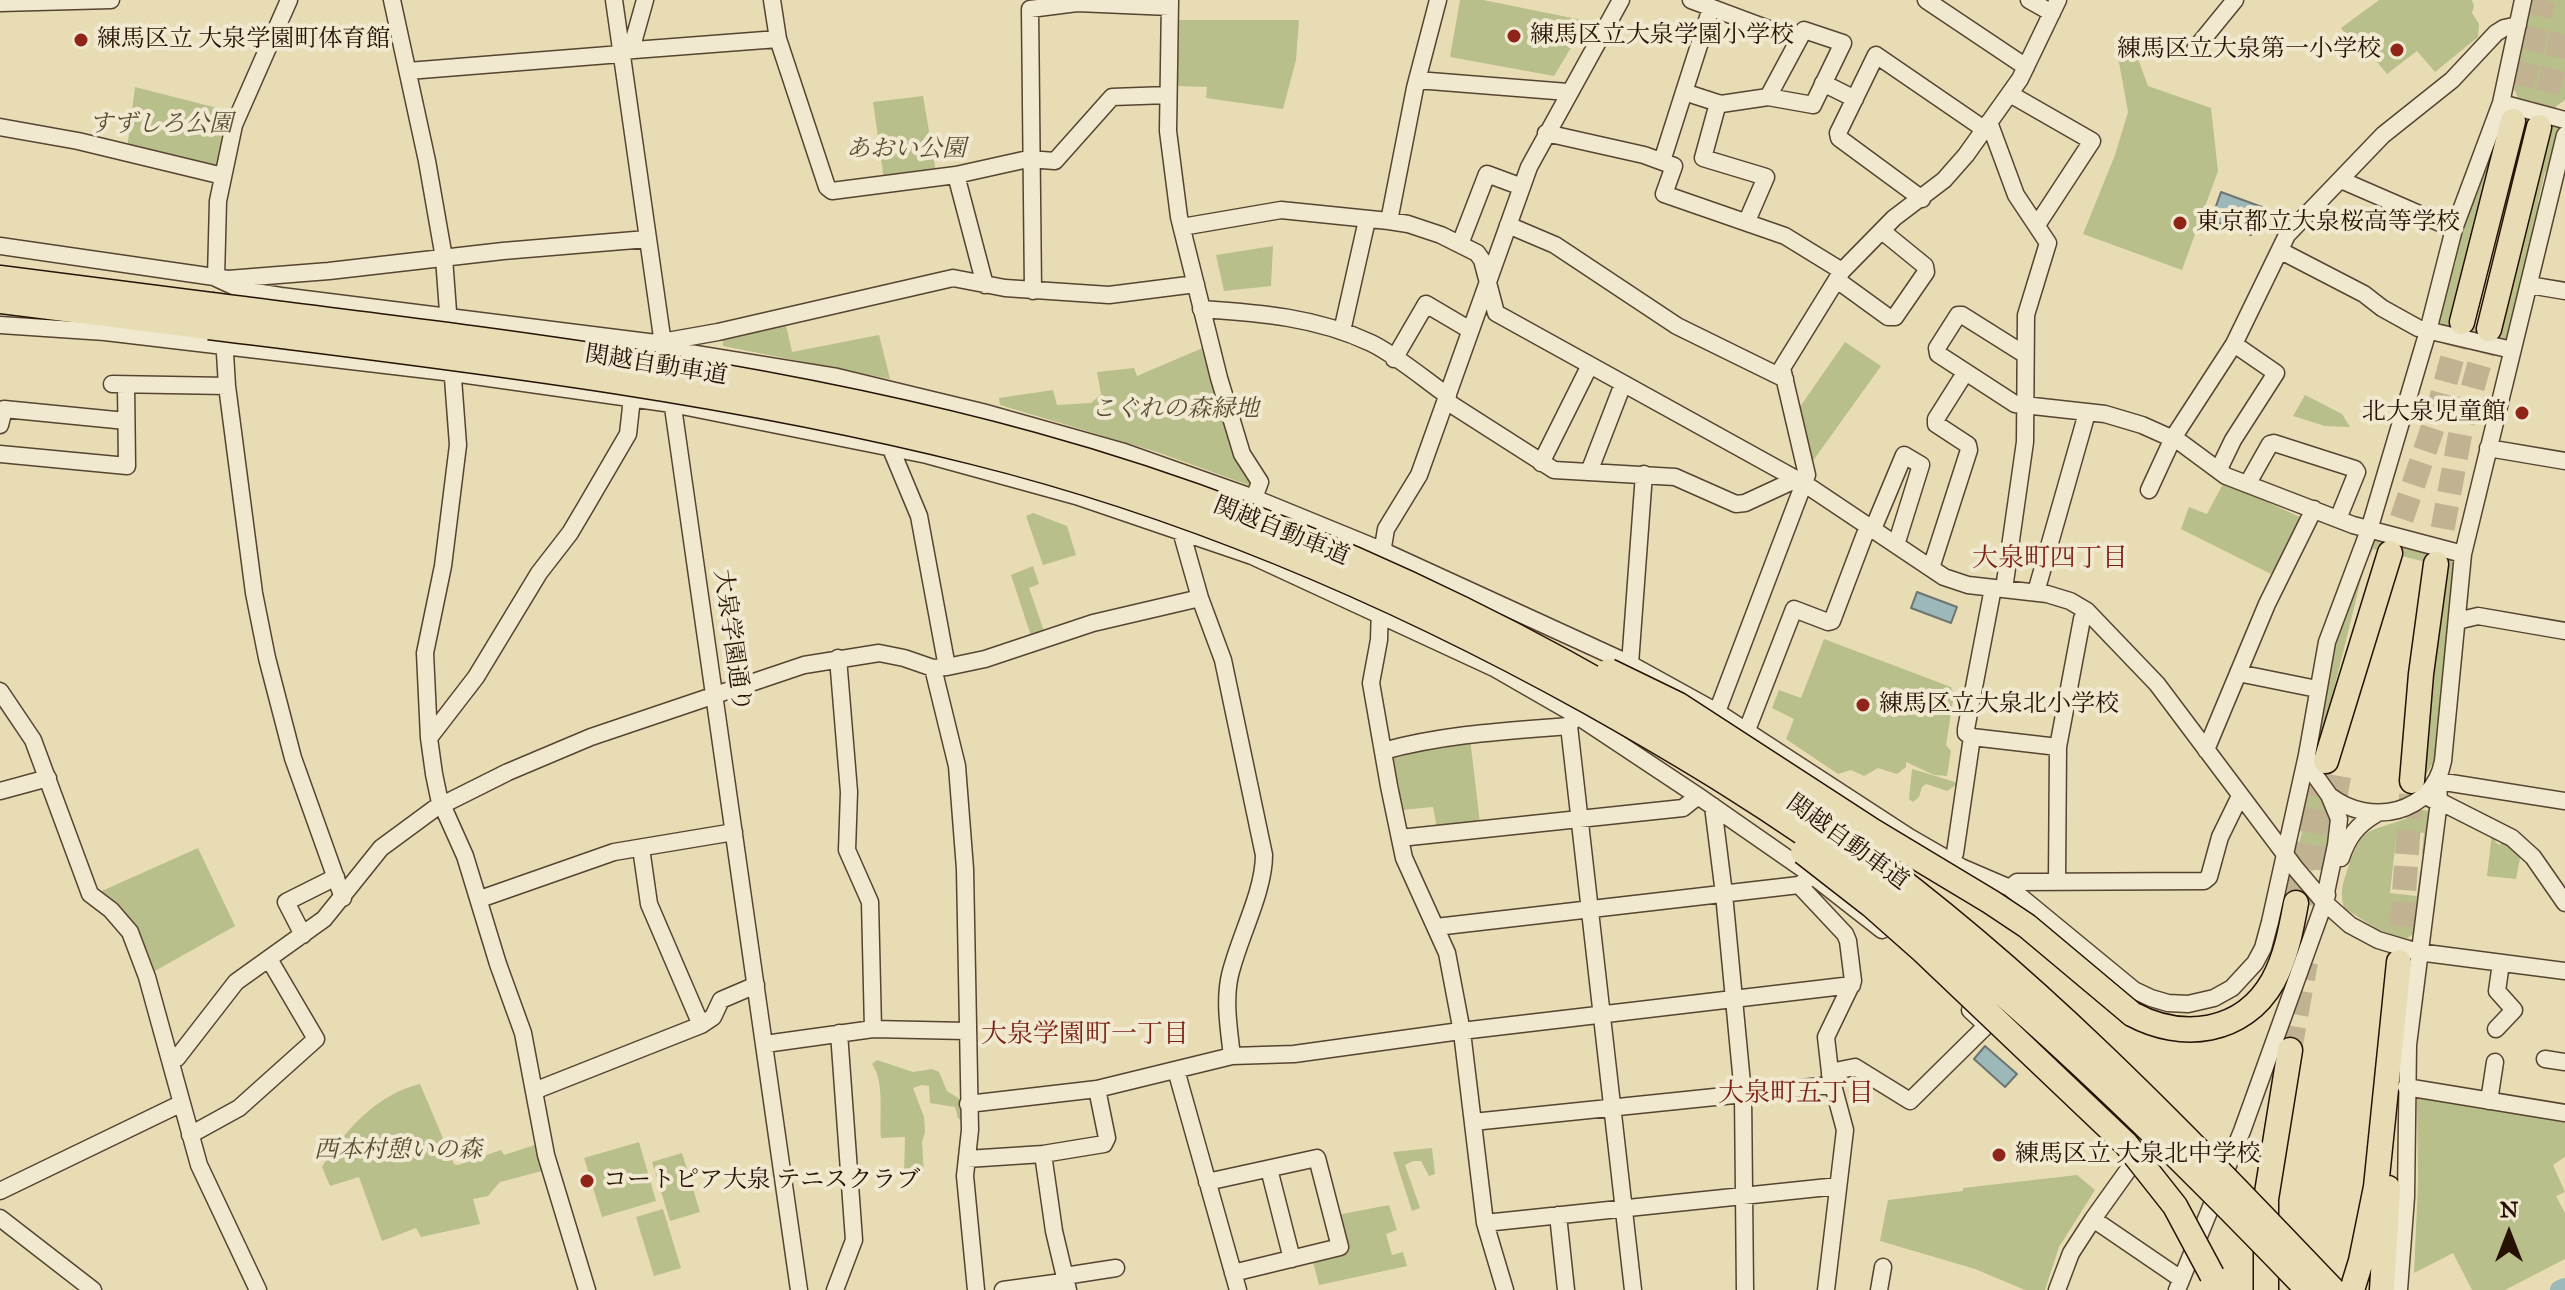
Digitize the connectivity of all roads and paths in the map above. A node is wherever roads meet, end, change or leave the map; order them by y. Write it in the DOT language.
graph roads {
  1 [pos="111,0"];
  2 [pos="289,0"];
  3 [pos="392,0"];
  4 [pos="614,0"];
  5 [pos="645,0"];
  6 [pos="772,0"];
  7 [pos="1438,0"];
  8 [pos="1621,0"];
  9 [pos="1691,0"];
  10 [pos="1926,0"];
  11 [pos="2029,0"];
  12 [pos="2235,0"];
  13 [pos="2523,0"];
  14 [pos="23,1"];
  15 [pos="0,3"];
  16 [pos="1170,4"];
  17 [pos="1946,6"];
  18 [pos="2055,6"];
  19 [pos="1711,8"];
  20 [pos="2518,25"];
  21 [pos="778,39"];
  22 [pos="1798,40"];
  23 [pos="2195,49"];
  24 [pos="624,52"];
  25 [pos="2026,67"];
  26 [pos="408,71"];
  27 [pos="1417,80"];
  28 [pos="1823,83"];
  29 [pos="1568,92"];
  30 [pos="1684,92"];
  31 [pos="2010,94"];
  32 [pos="1168,95"];
  33 [pos="1768,97"];
  34 [pos="1855,99"];
  35 [pos="1718,103"];
  36 [pos="2507,112"];
  37 [pos="2565,120"];
  38 [pos="1987,126"];
  39 [pos="0,127"];
  40 [pos="2539,127"];
  41 [pos="1546,133"];
  42 [pos="2565,135"];
  43 [pos="1033,160"];
  44 [pos="1662,161"];
  45 [pos="956,175"];
  46 [pos="223,176"];
  47 [pos="2341,180"];
  48 [pos="1522,187"];
  49 [pos="1922,199"];
  50 [pos="2557,203"];
  51 [pos="1367,220"];
  52 [pos="1389,221"];
  53 [pos="1747,221"];
  54 [pos="1508,225"];
  55 [pos="2037,225"];
  56 [pos="1182,227"];
  57 [pos="2454,229"];
  58 [pos="1882,231"];
  59 [pos="647,239"];
  60 [pos="1460,244"];
  61 [pos="0,246"];
  62 [pos="2281,251"];
  63 [pos="1477,253"];
  64 [pos="444,258"];
  65 [pos="1495,262"];
  66 [pos="282,275"];
  67 [pos="1840,275"];
  68 [pos="0,278"];
  69 [pos="221,281"];
  70 [pos="1196,284"];
  71 [pos="1488,284"];
  72 [pos="985,285"];
  73 [pos="2529,285"];
  74 [pos="1033,291"];
  75 [pos="2565,291"];
  76 [pos="281,296"];
  77 [pos="0,301"];
  78 [pos="1480,305"];
  79 [pos="1496,313"];
  80 [pos="1202,314"];
  81 [pos="448,315"];
  82 [pos="2462,322"];
  83 [pos="0,325"];
  84 [pos="215,326"];
  85 [pos="2489,329"];
  86 [pos="1470,330"];
  87 [pos="1342,331"];
  88 [pos="2428,331"];
  89 [pos="707,334"];
  90 [pos="663,343"];
  91 [pos="2234,344"];
  92 [pos="2512,350"];
  93 [pos="2024,354"];
  94 [pos="710,355"];
  95 [pos="1394,359"];
  96 [pos="1590,365"];
  97 [pos="453,373"];
  98 [pos="1965,373"];
  99 [pos="1785,379"];
  100 [pos="1623,384"];
  101 [pos="227,386"];
  102 [pos="632,398"];
  103 [pos="1447,399"];
  104 [pos="672,404"];
  105 [pos="2025,407"];
  106 [pos="982,412"];
  107 [pos="2087,413"];
  108 [pos="126,421"];
  109 [pos="0,425"];
  110 [pos="2173,438"];
  111 [pos="2488,448"];
  112 [pos="891,449"];
  113 [pos="0,454"];
  114 [pos="2565,461"];
  115 [pos="1541,463"];
  116 [pos="968,466"];
  117 [pos="2219,469"];
  118 [pos="1589,472"];
  119 [pos="1644,474"];
  120 [pos="1801,482"];
  121 [pos="2248,483"];
  122 [pos="2149,490"];
  123 [pos="1254,498"];
  124 [pos="2314,509"];
  125 [pos="2338,519"];
  126 [pos="1871,528"];
  127 [pos="2369,530"];
  128 [pos="1181,531"];
  129 [pos="1896,545"];
  130 [pos="1381,550"];
  131 [pos="2390,553"];
  132 [pos="2463,554"];
  133 [pos="2436,564"];
  134 [pos="1931,568"];
  135 [pos="1998,588"];
  136 [pos="2036,592"];
  137 [pos="1200,598"];
  138 [pos="2087,611"];
  139 [pos="1380,615"];
  140 [pos="1480,619"];
  141 [pos="2457,621"];
  142 [pos="2565,631"];
  143 [pos="838,658"];
  144 [pos="1630,664"];
  145 [pos="940,667"];
  146 [pos="2238,673"];
  147 [pos="1547,688"];
  148 [pos="2317,689"];
  149 [pos="0,691"];
  150 [pos="715,697"];
  151 [pos="1717,712"];
  152 [pos="1573,720"];
  153 [pos="1747,730"];
  154 [pos="1972,737"];
  155 [pos="429,738"];
  156 [pos="2058,747"];
  157 [pos="2206,750"];
  158 [pos="1383,751"];
  159 [pos="2325,760"];
  160 [pos="48,778"];
  161 [pos="2438,781"];
  162 [pos="2417,789"];
  163 [pos="0,791"];
  164 [pos="2329,795"];
  165 [pos="1698,796"];
  166 [pos="2240,796"];
  167 [pos="2439,801"];
  168 [pos="2565,801"];
  169 [pos="441,805"];
  170 [pos="1713,806"];
  171 [pos="1860,806"];
  172 [pos="2376,814"];
  173 [pos="1580,818"];
  174 [pos="734,832"];
  175 [pos="1400,838"];
  176 [pos="641,848"];
  177 [pos="2285,855"];
  178 [pos="1951,860"];
  179 [pos="336,877"];
  180 [pos="1806,880"];
  181 [pos="2057,882"];
  182 [pos="2010,888"];
  183 [pos="1724,894"];
  184 [pos="343,898"];
  185 [pos="480,899"];
  186 [pos="2324,902"];
  187 [pos="2296,903"];
  188 [pos="2565,903"];
  189 [pos="1590,909"];
  190 [pos="1436,927"];
  191 [pos="303,935"];
  192 [pos="2408,957"];
  193 [pos="269,959"];
  194 [pos="2501,963"];
  195 [pos="2565,971"];
  196 [pos="756,985"];
  197 [pos="1852,985"];
  198 [pos="1735,998"];
  199 [pos="1601,1015"];
  200 [pos="701,1025"];
  201 [pos="873,1029"];
  202 [pos="2496,1029"];
  203 [pos="966,1031"];
  204 [pos="1462,1032"];
  205 [pos="839,1033"];
  206 [pos="765,1044"];
  207 [pos="2290,1050"];
  208 [pos="1232,1056"];
  209 [pos="2545,1059"];
  210 [pos="171,1060"];
  211 [pos="2495,1062"];
  212 [pos="2565,1062"];
  213 [pos="1176,1070"];
  214 [pos="1831,1078"];
  215 [pos="2396,1080"];
  216 [pos="1097,1089"];
  217 [pos="534,1091"];
  218 [pos="1743,1094"];
  219 [pos="2489,1101"];
  220 [pos="180,1104"];
  221 [pos="968,1104"];
  222 [pos="1612,1107"];
  223 [pos="2565,1113"];
  224 [pos="1473,1122"];
  225 [pos="190,1135"];
  226 [pos="1043,1154"];
  227 [pos="967,1159"];
  228 [pos="1269,1169"];
  229 [pos="2128,1170"];
  230 [pos="2202,1178"];
  231 [pos="1207,1182"];
  232 [pos="1838,1186"];
  233 [pos="0,1191"];
  234 [pos="1745,1196"];
  235 [pos="1624,1208"];
  236 [pos="1558,1215"];
  237 [pos="0,1218"];
  238 [pos="2093,1219"];
  239 [pos="1485,1223"];
  240 [pos="1292,1259"];
  241 [pos="1883,1267"];
  242 [pos="1116,1268"];
  243 [pos="1233,1273"];
  244 [pos="2215,1282"];
  245 [pos="1067,1284"];
  246 [pos="2179,1284"];
  247 [pos="93,1290"];
  248 [pos="258,1290"];
  249 [pos="587,1290"];
  250 [pos="799,1290"];
  251 [pos="835,1290"];
  252 [pos="976,1290"];
  253 [pos="1003,1290"];
  254 [pos="1238,1290"];
  255 [pos="1505,1290"];
  256 [pos="1566,1290"];
  257 [pos="1633,1290"];
  258 [pos="1745,1290"];
  259 [pos="1826,1290"];
  260 [pos="1879,1290"];
  261 [pos="2057,1290"];
  262 [pos="2266,1290"];
  263 [pos="2297,1290"];
  264 [pos="2308,1290"];
  265 [pos="2333,1290"];
  266 [pos="2352,1290"];
  267 [pos="2382,1290"];
  268 [pos="2399,1290"];
  1 -- 14 [label="street"];
  2 -- 46 [label="street"];
  3 -- 26 [label="street"];
  4 -- 24 [label="street, 大泉学園通り"];
  5 -- 24 [label="street"];
  6 -- 21 [label="street"];
  7 -- 27 [label="street"];
  8 -- 29 [label="street"];
  9 -- 19 [label="street"];
  10 -- 17 [label="street"];
  11 -- 18 [label="street"];
  12 -- 23 [label="street"];
  13 -- 20 [label="street"];
  14 -- 15 [label="street"];
  16 -- 32 [label="street"];
  16 -- 43 [label="street"];
  17 -- 25 [label="street"];
  18 -- 25 [label="street"];
  19 -- 22 [label="street"];
  19 -- 30 [label="street"];
  20 -- 36 [label="street"];
  20 -- 47 [label="street"];
  21 -- 24 [label="street"];
  21 -- 45 [label="street"];
  22 -- 28 [label="street"];
  22 -- 33 [label="street"];
  24 -- 26 [label="street"];
  24 -- 59 [label="street, 大泉学園通り"];
  25 -- 31 [label="street"];
  26 -- 64 [label="street"];
  27 -- 29 [label="street"];
  27 -- 52 [label="street"];
  28 -- 33 [label="street"];
  28 -- 34 [label="street"];
  29 -- 41 [label="street"];
  30 -- 35 [label="street"];
  30 -- 44 [label="street"];
  31 -- 38 [label="street"];
  31 -- 55 [label="street"];
  32 -- 43 [label="street"];
  32 -- 56 [label="street"];
  33 -- 35 [label="street"];
  34 -- 38 [label="street"];
  34 -- 49 [label="street"];
  35 -- 53 [label="street"];
  36 -- 37 [label="street"];
  36 -- 57 [label="street"];
  36 -- 82 [label="highway"];
  38 -- 49 [label="street"];
  38 -- 55 [label="street"];
  39 -- 46 [label="street"];
  40 -- 85 [label="highway"];
  41 -- 44 [label="street"];
  41 -- 48 [label="street"];
  42 -- 50 [label="street"];
  43 -- 45 [label="street"];
  43 -- 74 [label="street"];
  44 -- 53 [label="street"];
  45 -- 72 [label="street"];
  46 -- 69 [label="street"];
  47 -- 57 [label="street"];
  47 -- 62 [label="street"];
  48 -- 54 [label="street"];
  48 -- 60 [label="street"];
  49 -- 58 [label="street"];
  50 -- 73 [label="street"];
  51 -- 52 [label="street"];
  51 -- 56 [label="street"];
  51 -- 87 [label="street"];
  52 -- 60 [label="street"];
  53 -- 67 [label="street"];
  54 -- 65 [label="street"];
  54 -- 99 [label="street"];
  55 -- 93 [label="street"];
  56 -- 70 [label="street"];
  57 -- 88 [label="street"];
  58 -- 67 [label="street"];
  58 -- 67 [label="street"];
  59 -- 64 [label="street"];
  59 -- 90 [label="street, 大泉学園通り"];
  60 -- 63 [label="street"];
  61 -- 69 [label="street"];
  62 -- 88 [label="street"];
  62 -- 91 [label="street"];
  63 -- 65 [label="street"];
  63 -- 71 [label="street"];
  64 -- 66 [label="street"];
  64 -- 81 [label="street"];
  65 -- 71 [label="street"];
  66 -- 69 [label="street"];
  66 -- 76 [label="street"];
  67 -- 99 [label="street"];
  68 -- 84 [label="highway, 関越自動車道"];
  69 -- 76 [label="street"];
  69 -- 84 [label="street"];
  70 -- 74 [label="street"];
  70 -- 80 [label="street"];
  71 -- 78 [label="street"];
  71 -- 79 [label="street"];
  72 -- 74 [label="street"];
  72 -- 89 [label="street"];
  73 -- 75 [label="street"];
  73 -- 92 [label="street"];
  76 -- 81 [label="street"];
  77 -- 84 [label="highway, 関越自動車道"];
  78 -- 79 [label="street"];
  78 -- 86 [label="street"];
  79 -- 96 [label="street"];
  80 -- 87 [label="street"];
  80 -- 123 [label="street"];
  81 -- 90 [label="street"];
  81 -- 97 [label="street"];
  83 -- 84 [label="street"];
  84 -- 97 [label="street"];
  84 -- 101 [label="street"];
  84 -- 140 [label="highway, 関越自動車道, bridge"];
  84 -- 147 [label="highway, 関越自動車道, bridge"];
  86 -- 95 [label="street"];
  86 -- 103 [label="street"];
  87 -- 95 [label="street"];
  88 -- 92 [label="street"];
  88 -- 127 [label="street"];
  89 -- 90 [label="street"];
  89 -- 94 [label="street"];
  90 -- 94 [label="street"];
  90 -- 104 [label="street, 大泉学園通り"];
  91 -- 110 [label="street"];
  91 -- 117 [label="street"];
  92 -- 111 [label="street"];
  93 -- 98 [label="street"];
  93 -- 105 [label="street"];
  94 -- 106 [label="street"];
  95 -- 103 [label="street"];
  96 -- 100 [label="street"];
  96 -- 115 [label="street"];
  97 -- 102 [label="street"];
  97 -- 155 [label="street"];
  98 -- 105 [label="street"];
  98 -- 134 [label="street"];
  99 -- 120 [label="street"];
  100 -- 118 [label="street"];
  100 -- 120 [label="street"];
  101 -- 108 [label="street"];
  101 -- 179 [label="street"];
  102 -- 104 [label="street"];
  102 -- 155 [label="street"];
  103 -- 115 [label="street"];
  103 -- 130 [label="street"];
  104 -- 112 [label="street"];
  104 -- 150 [label="street, 大泉学園通り"];
  105 -- 107 [label="street"];
  105 -- 135 [label="street"];
  106 -- 116 [label="street"];
  106 -- 123 [label="street"];
  107 -- 110 [label="street"];
  107 -- 136 [label="street"];
  108 -- 109 [label="street"];
  108 -- 113 [label="street"];
  110 -- 117 [label="street"];
  110 -- 122 [label="street"];
  111 -- 114 [label="street"];
  111 -- 132 [label="street"];
  112 -- 116 [label="street"];
  112 -- 145 [label="street"];
  115 -- 118 [label="street"];
  116 -- 128 [label="street"];
  117 -- 121 [label="street"];
  118 -- 119 [label="street"];
  119 -- 120 [label="street"];
  119 -- 144 [label="street"];
  120 -- 126 [label="street"];
  120 -- 151 [label="street"];
  121 -- 124 [label="street"];
  121 -- 125 [label="street"];
  123 -- 130 [label="street"];
  124 -- 125 [label="street"];
  124 -- 146 [label="street"];
  125 -- 127 [label="street"];
  126 -- 129 [label="street"];
  126 -- 129 [label="street"];
  126 -- 153 [label="street"];
  127 -- 132 [label="street"];
  127 -- 148 [label="street"];
  128 -- 137 [label="street"];
  128 -- 139 [label="street"];
  129 -- 134 [label="street"];
  130 -- 139 [label="street"];
  130 -- 144 [label="street"];
  131 -- 159 [label="highway"];
  132 -- 141 [label="street"];
  133 -- 162 [label="highway"];
  134 -- 135 [label="street"];
  135 -- 136 [label="street"];
  135 -- 154 [label="street"];
  136 -- 138 [label="street"];
  137 -- 145 [label="street"];
  137 -- 208 [label="street"];
  138 -- 156 [label="street"];
  138 -- 157 [label="street"];
  139 -- 147 [label="street"];
  139 -- 158 [label="street"];
  140 -- 187 [label="highway, bridge"];
  140 -- 265 [label="highway, 関越自動車道, bridge"];
  141 -- 142 [label="street"];
  141 -- 161 [label="street"];
  143 -- 145 [label="street"];
  143 -- 150 [label="street"];
  143 -- 201 [label="street"];
  144 -- 151 [label="street"];
  145 -- 203 [label="street"];
  146 -- 148 [label="street"];
  146 -- 157 [label="street"];
  147 -- 152 [label="street"];
  147 -- 230 [label="highway, 関越自動車道, bridge"];
  147 -- 244 [label="highway, bridge"];
  148 -- 159 [label="street"];
  149 -- 160 [label="street"];
  150 -- 169 [label="street"];
  150 -- 174 [label="street, 大泉学園通り"];
  151 -- 153 [label="street"];
  152 -- 158 [label="street"];
  152 -- 165 [label="street"];
  152 -- 173 [label="street"];
  153 -- 171 [label="street"];
  154 -- 156 [label="street"];
  154 -- 178 [label="street"];
  155 -- 169 [label="street"];
  156 -- 181 [label="street"];
  157 -- 166 [label="street"];
  158 -- 175 [label="street"];
  159 -- 164 [label="street"];
  159 -- 177 [label="street"];
  160 -- 163 [label="street"];
  160 -- 210 [label="street"];
  161 -- 162 [label="street"];
  161 -- 167 [label="street"];
  161 -- 168 [label="street"];
  162 -- 167 [label="street"];
  162 -- 172 [label="street"];
  164 -- 172 [label="street"];
  164 -- 186 [label="street"];
  165 -- 170 [label="street"];
  165 -- 173 [label="street"];
  166 -- 177 [label="street"];
  166 -- 181 [label="street"];
  167 -- 188 [label="street"];
  167 -- 192 [label="street"];
  169 -- 184 [label="street"];
  169 -- 185 [label="street"];
  170 -- 180 [label="street"];
  170 -- 183 [label="street"];
  171 -- 178 [label="street"];
  171 -- 180 [label="street"];
  172 -- 186 [label="street"];
  173 -- 175 [label="street"];
  173 -- 189 [label="street"];
  174 -- 176 [label="street"];
  174 -- 196 [label="street, 大泉学園通り"];
  175 -- 190 [label="street"];
  176 -- 185 [label="street"];
  176 -- 200 [label="street"];
  177 -- 182 [label="street"];
  177 -- 186 [label="street"];
  178 -- 182 [label="street"];
  179 -- 184 [label="street"];
  179 -- 191 [label="street"];
  180 -- 183 [label="street"];
  180 -- 197 [label="street"];
  180 -- 214 [label="street"];
  181 -- 182 [label="street"];
  183 -- 189 [label="street"];
  183 -- 198 [label="street"];
  184 -- 191 [label="street"];
  185 -- 217 [label="street"];
  186 -- 192 [label="street"];
  186 -- 246 [label="street"];
  189 -- 190 [label="street"];
  189 -- 199 [label="street"];
  190 -- 204 [label="street"];
  191 -- 193 [label="street"];
  192 -- 194 [label="street"];
  192 -- 215 [label="highway"];
  193 -- 210 [label="street"];
  193 -- 225 [label="street"];
  194 -- 195 [label="street"];
  194 -- 202 [label="street"];
  196 -- 200 [label="street"];
  196 -- 206 [label="street, 大泉学園通り"];
  197 -- 198 [label="street"];
  197 -- 214 [label="street"];
  198 -- 199 [label="street"];
  198 -- 218 [label="street"];
  199 -- 204 [label="street"];
  199 -- 222 [label="street"];
  200 -- 217 [label="street"];
  201 -- 203 [label="street"];
  201 -- 205 [label="street"];
  203 -- 221 [label="street"];
  204 -- 208 [label="street"];
  204 -- 224 [label="street"];
  205 -- 206 [label="street"];
  205 -- 251 [label="street"];
  206 -- 250 [label="street, 大泉学園通り"];
  207 -- 262 [label="highway"];
  208 -- 213 [label="street"];
  209 -- 212 [label="street"];
  210 -- 220 [label="street"];
  211 -- 219 [label="street"];
  213 -- 216 [label="street"];
  213 -- 231 [label="street"];
  214 -- 218 [label="street"];
  214 -- 232 [label="street"];
  215 -- 219 [label="street"];
  215 -- 266 [label="highway"];
  215 -- 267 [label="highway"];
  215 -- 268 [label="street"];
  216 -- 221 [label="street"];
  216 -- 226 [label="street"];
  217 -- 249 [label="street"];
  218 -- 222 [label="street"];
  218 -- 234 [label="street"];
  219 -- 223 [label="street"];
  220 -- 225 [label="street"];
  220 -- 233 [label="street"];
  221 -- 227 [label="street"];
  222 -- 224 [label="street"];
  222 -- 235 [label="street"];
  224 -- 239 [label="street"];
  225 -- 248 [label="street"];
  226 -- 227 [label="street"];
  226 -- 245 [label="street"];
  227 -- 252 [label="street"];
  228 -- 231 [label="street"];
  228 -- 240 [label="street"];
  228 -- 240 [label="street"];
  229 -- 238 [label="street"];
  230 -- 263 [label="highway, bridge"];
  230 -- 264 [label="highway, 関越自動車道, bridge"];
  231 -- 243 [label="street"];
  232 -- 234 [label="street"];
  232 -- 259 [label="street"];
  234 -- 235 [label="street"];
  234 -- 258 [label="street"];
  235 -- 236 [label="street"];
  235 -- 257 [label="street"];
  236 -- 239 [label="street"];
  236 -- 256 [label="street"];
  237 -- 247 [label="street"];
  238 -- 246 [label="street"];
  238 -- 261 [label="street"];
  239 -- 255 [label="street"];
  240 -- 243 [label="street"];
  241 -- 260 [label="street"];
  242 -- 245 [label="street"];
  243 -- 254 [label="street"];
  245 -- 253 [label="street"];
}
